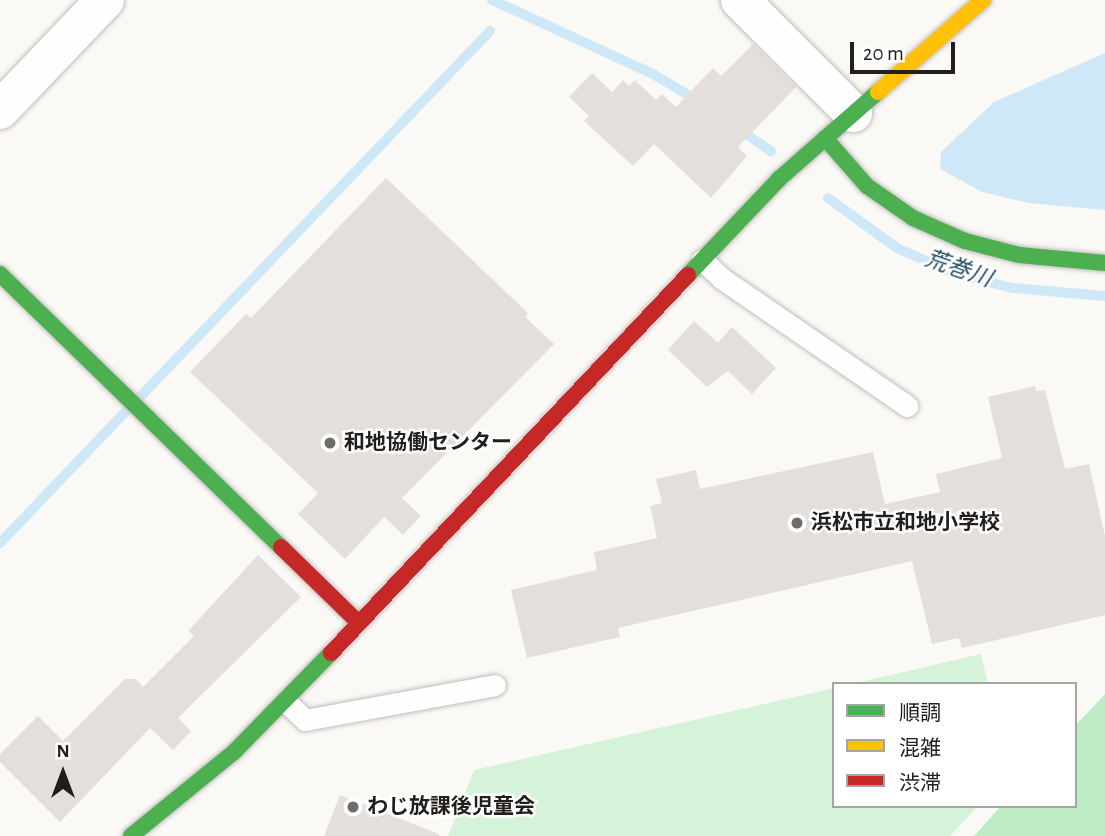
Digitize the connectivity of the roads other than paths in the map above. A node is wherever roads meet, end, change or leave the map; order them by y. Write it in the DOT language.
graph roads {
  1 [pos="105,0"];
  2 [pos="740,0"];
  3 [pos="983,0"];
  4 [pos="0,110"];
  5 [pos="853,113"];
  6 [pos="825,138"];
  7 [pos="702,260"];
  8 [pos="1105,262"];
  9 [pos="0,274"];
  10 [pos="907,406"];
  11 [pos="359,624"];
  12 [pos="495,685"];
  13 [pos="286,702"];
  14 [pos="131,836"];
  1 -- 4 [label="street"];
  2 -- 5 [label="street"];
  3 -- 5 [label="street"];
  5 -- 6 [label="street"];
  6 -- 7 [label="street"];
  6 -- 8 [label="street"];
  7 -- 10 [label="lane"];
  7 -- 11 [label="street"];
  9 -- 11 [label="street"];
  11 -- 13 [label="street"];
  12 -- 13 [label="lane"];
  13 -- 14 [label="street"];
}
